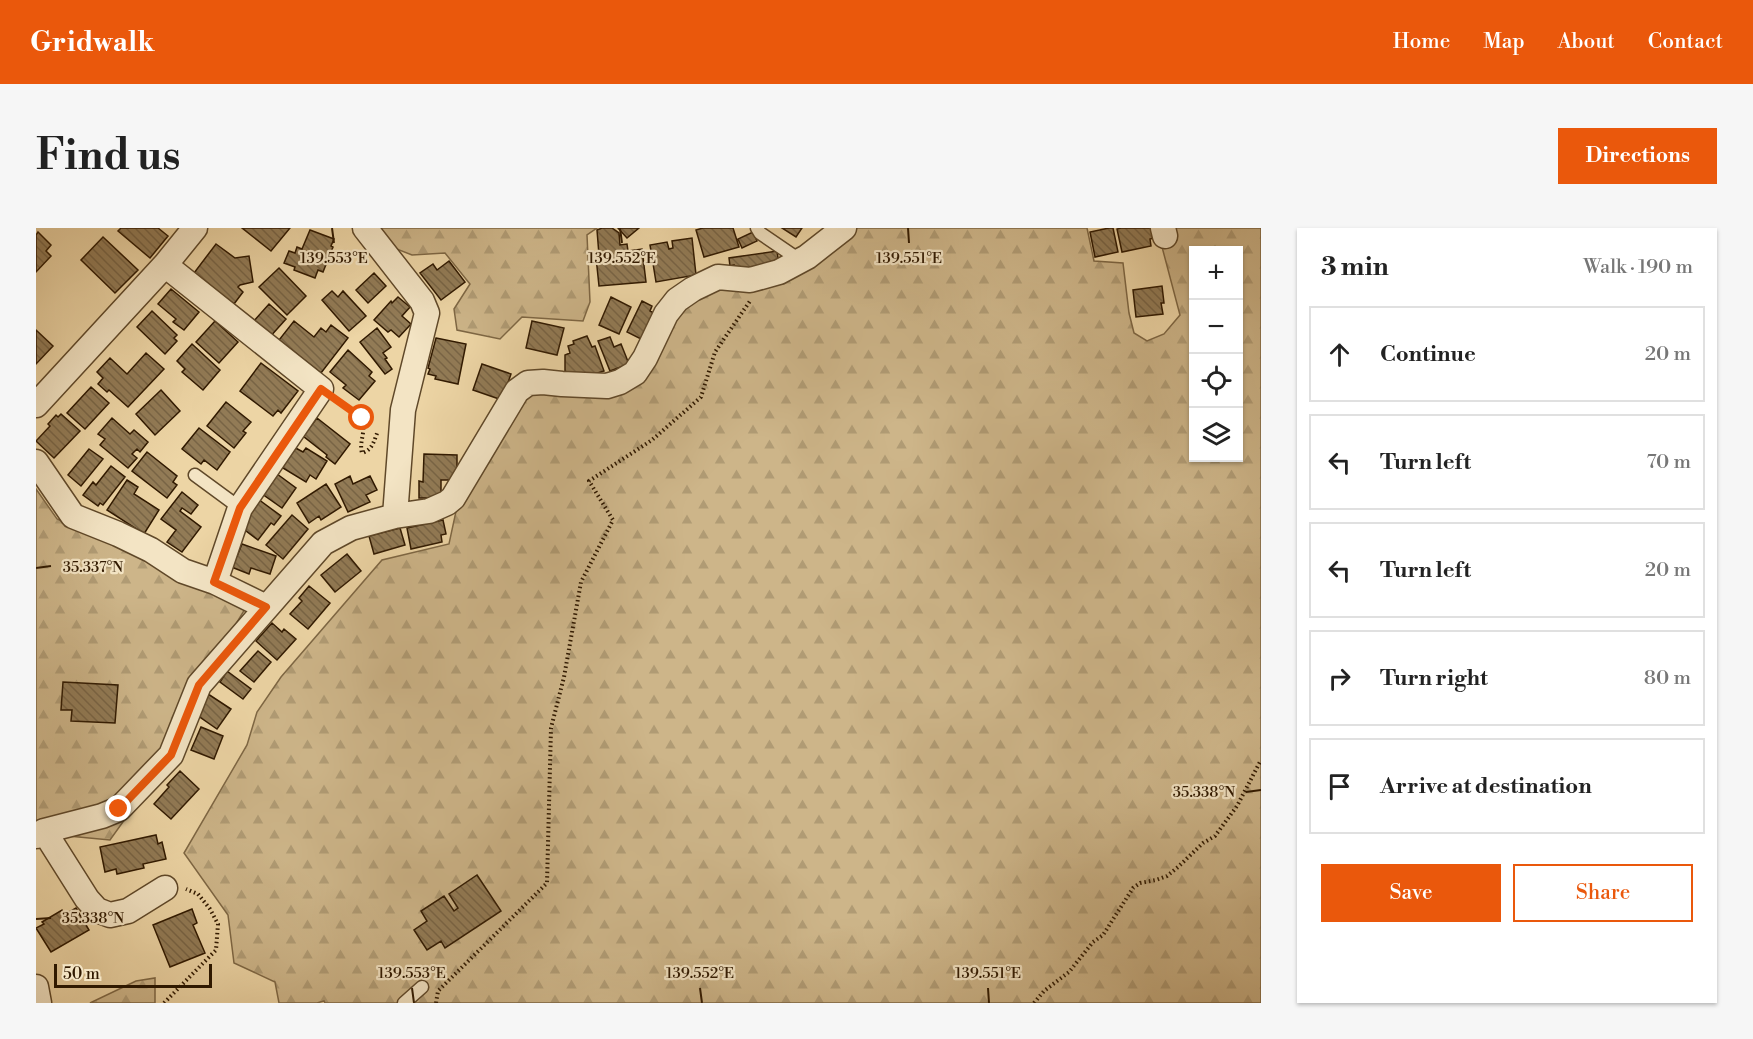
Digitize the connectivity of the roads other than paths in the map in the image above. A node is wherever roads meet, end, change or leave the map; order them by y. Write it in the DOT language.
graph roads {
  1 [pos="195,228"];
  2 [pos="365,228"];
  3 [pos="757,228"];
  4 [pos="840,229"];
  5 [pos="801,261"];
  6 [pos="165,265"];
  7 [pos="36,405"];
  8 [pos="36,462"];
  9 [pos="195,475"];
  10 [pos="240,508"];
  11 [pos="395,516"];
  12 [pos="214,582"];
  13 [pos="266,607"];
  14 [pos="40,833"];
  15 [pos="165,888"];
  16 [pos="36,987"];
  17 [pos="422,987"];
  18 [pos="39,1003"];
  19 [pos="404,1003"];
  1 -- 6 [label="street"];
  2 -- 11 [label="street"];
  3 -- 5 [label="lane"];
  4 -- 5 [label="street"];
  5 -- 11 [label="street"];
  6 -- 7 [label="street"];
  6 -- 10 [label="street"];
  8 -- 12 [label="street"];
  9 -- 10 [label="lane"];
  10 -- 12 [label="street"];
  11 -- 13 [label="street"];
  12 -- 13 [label="street"];
  13 -- 14 [label="street"];
  14 -- 15 [label="street"];
  16 -- 18 [label="street"];
  17 -- 19 [label="lane"];
}
